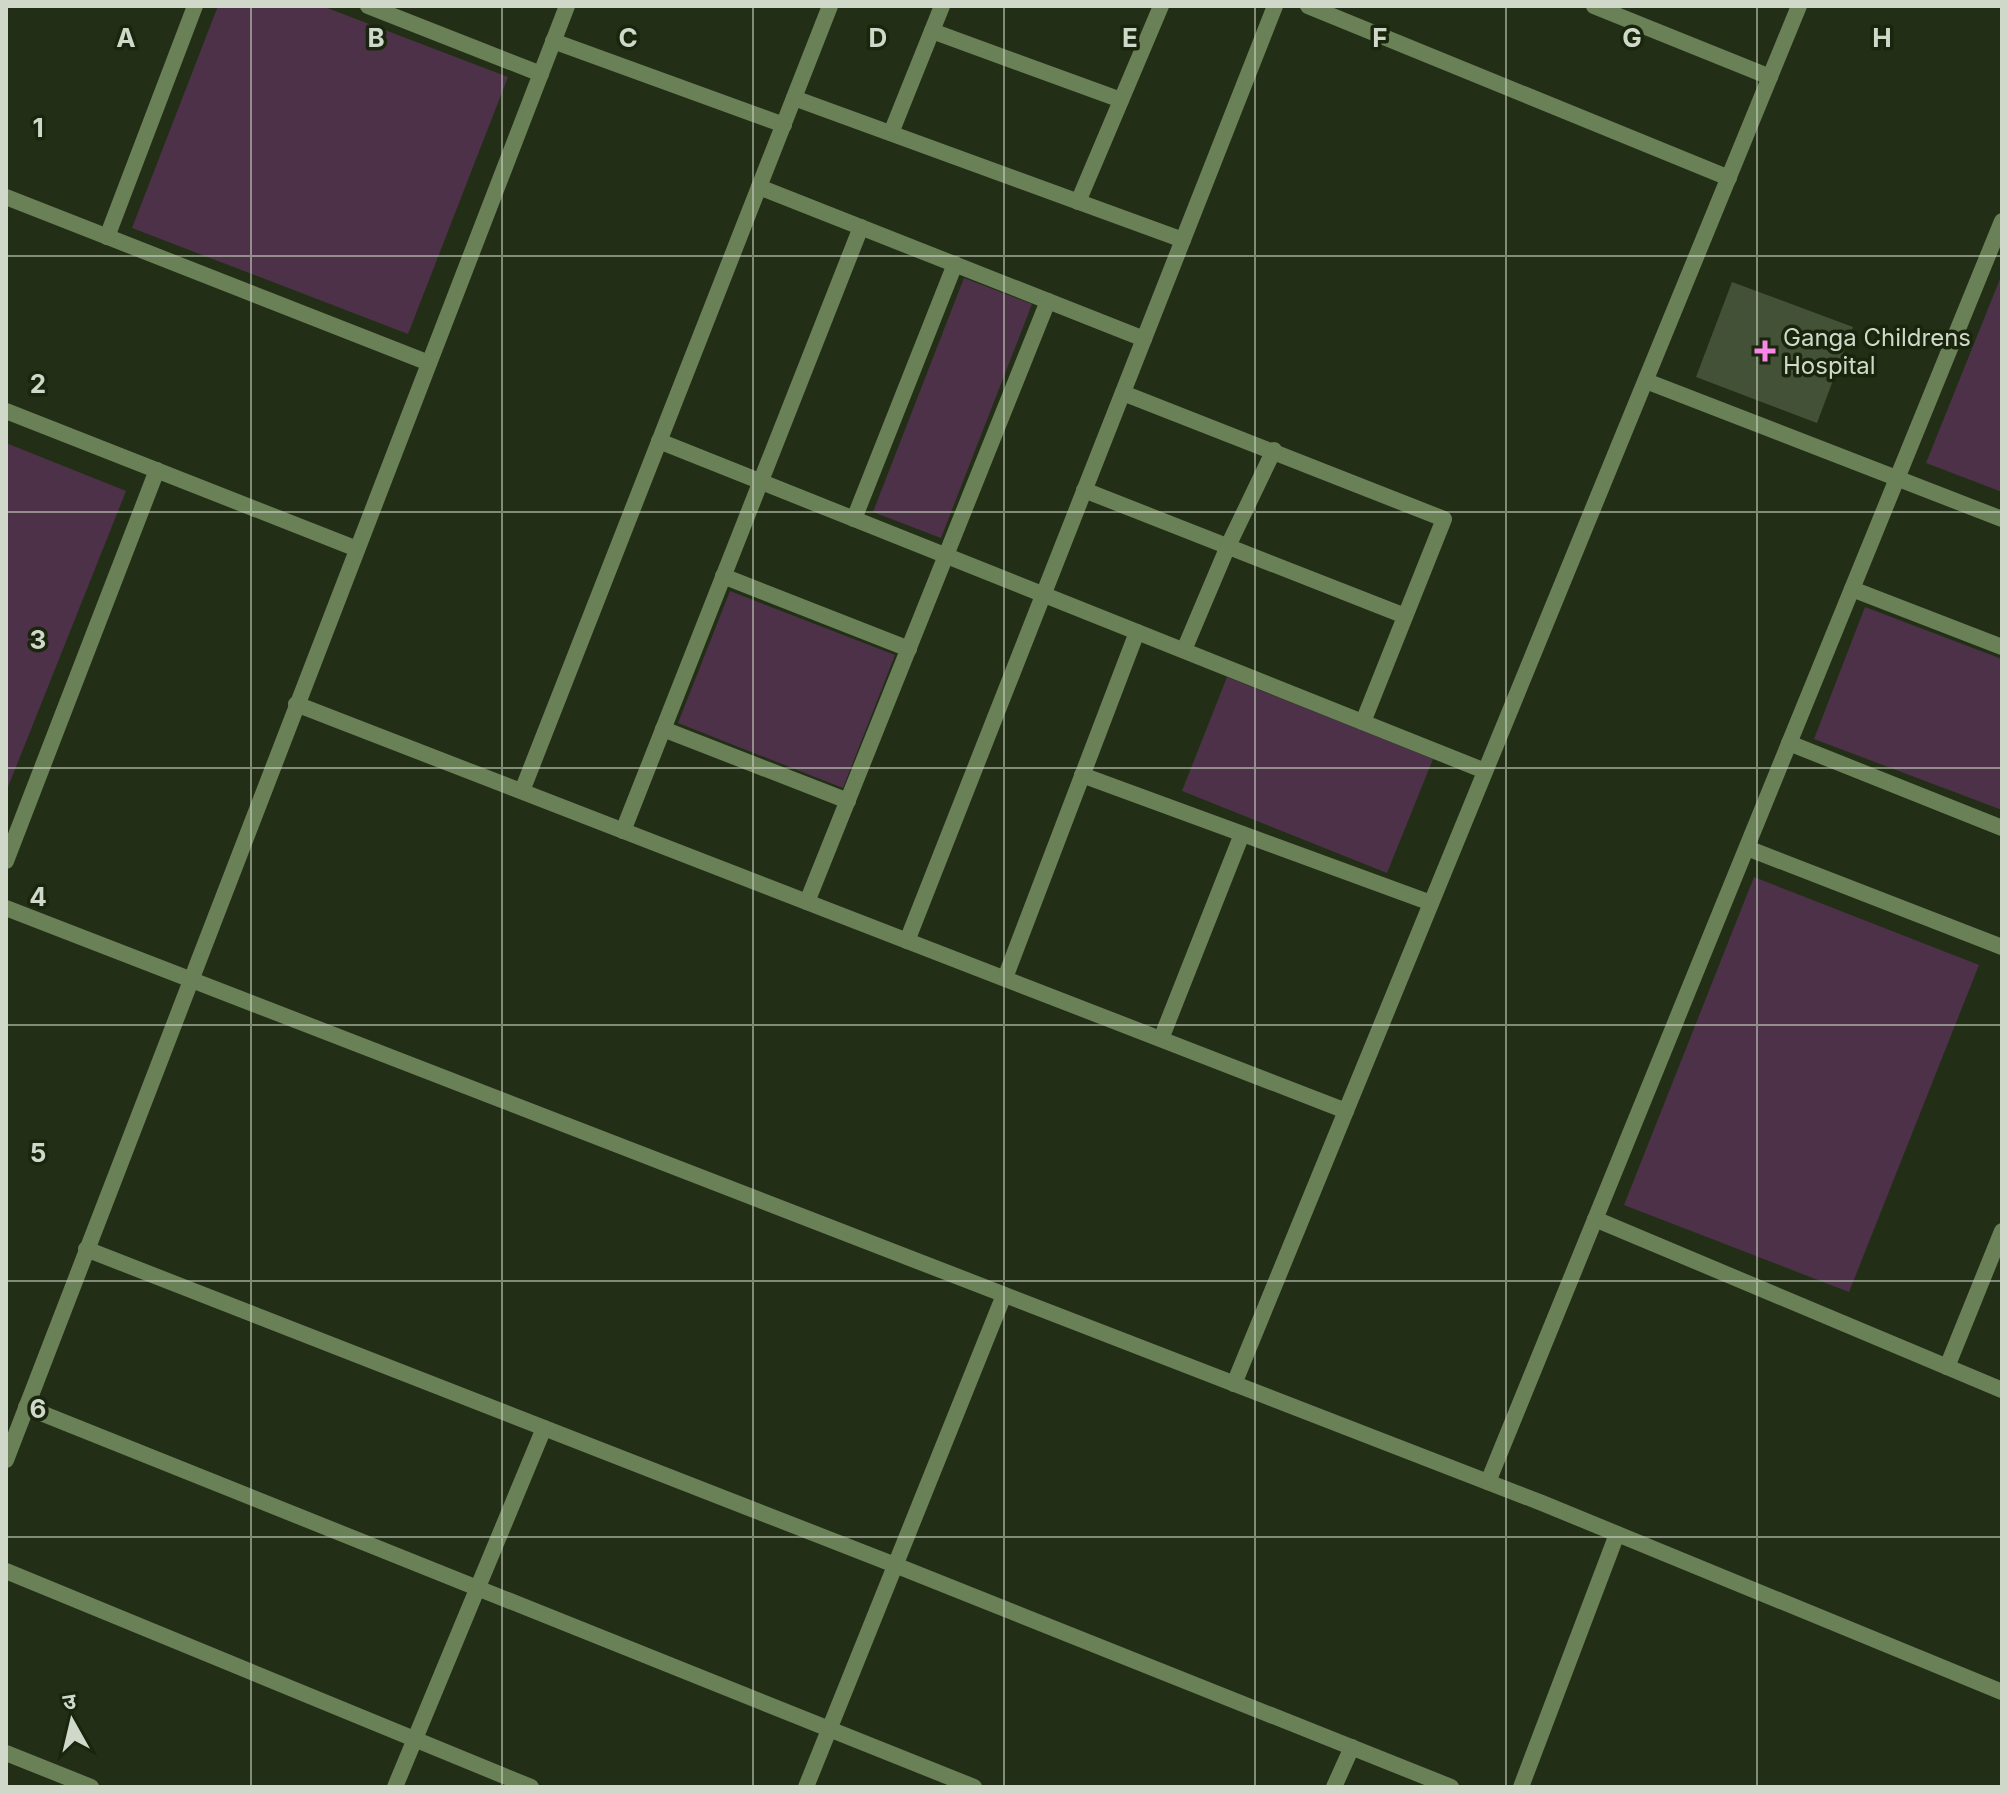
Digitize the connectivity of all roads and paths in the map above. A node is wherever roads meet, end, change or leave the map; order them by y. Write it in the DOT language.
graph roads {
  1 [pos="195,6"];
  2 [pos="368,6"];
  3 [pos="567,6"];
  4 [pos="830,6"];
  5 [pos="942,6"];
  6 [pos="1161,6"];
  7 [pos="1275,6"];
  8 [pos="1308,6"];
  9 [pos="1594,6"];
  10 [pos="1799,6"];
  11 [pos="932,31"];
  12 [pos="553,41"];
  13 [pos="541,74"];
  14 [pos="1770,77"];
  15 [pos="794,98"];
  16 [pos="1121,100"];
  17 [pos="784,125"];
  18 [pos="891,133"];
  19 [pos="1729,178"];
  20 [pos="759,187"];
  21 [pos="6,197"];
  22 [pos="1078,202"];
  23 [pos="2002,221"];
  24 [pos="861,227"];
  25 [pos="107,237"];
  26 [pos="1183,240"];
  27 [pos="955,264"];
  28 [pos="1048,301"];
  29 [pos="1144,339"];
  30 [pos="429,363"];
  31 [pos="1646,381"];
  32 [pos="1123,393"];
  33 [pos="6,411"];
  34 [pos="659,441"];
  35 [pos="1274,450"];
  36 [pos="157,470"];
  37 [pos="1897,478"];
  38 [pos="760,482"];
  39 [pos="1084,490"];
  40 [pos="854,519"];
  41 [pos="2002,519"];
  42 [pos="1228,546"];
  43 [pos="357,549"];
  44 [pos="946,556"];
  45 [pos="723,576"];
  46 [pos="1852,589"];
  47 [pos="1043,595"];
  48 [pos="1405,616"];
  49 [pos="1137,632"];
  50 [pos="2002,647"];
  51 [pos="909,649"];
  52 [pos="1184,650"];
  53 [pos="296,704"];
  54 [pos="1363,722"];
  55 [pos="663,729"];
  56 [pos="1789,743"];
  57 [pos="1485,771"];
  58 [pos="1082,775"];
  59 [pos="522,791"];
  60 [pos="848,801"];
  61 [pos="2002,828"];
  62 [pos="623,831"];
  63 [pos="1242,834"];
  64 [pos="1747,848"];
  65 [pos="6,861"];
  66 [pos="807,902"];
  67 [pos="1431,903"];
  68 [pos="6,908"];
  69 [pos="907,941"];
  70 [pos="2002,947"];
  71 [pos="1005,978"];
  72 [pos="190,980"];
  73 [pos="1161,1039"];
  74 [pos="1346,1111"];
  75 [pos="1595,1219"];
  76 [pos="2002,1231"];
  77 [pos="86,1249"];
  78 [pos="1996,1260"];
  79 [pos="1004,1295"];
  80 [pos="1947,1367"];
  81 [pos="1234,1384"];
  82 [pos="2002,1390"];
  83 [pos="26,1407"];
  84 [pos="544,1428"];
  85 [pos="6,1460"];
  86 [pos="1488,1482"];
  87 [pos="1617,1534"];
  88 [pos="895,1565"];
  89 [pos="6,1571"];
  90 [pos="478,1588"];
  91 [pos="2002,1692"];
  92 [pos="829,1729"];
  93 [pos="415,1739"];
  94 [pos="1352,1747"];
  95 [pos="6,1753"];
  96 [pos="91,1787"];
  97 [pos="395,1787"];
  98 [pos="531,1787"];
  99 [pos="806,1787"];
  100 [pos="974,1787"];
  101 [pos="1334,1787"];
  102 [pos="1451,1787"];
  103 [pos="1521,1787"];
  1 -- 25 [label="street"];
  2 -- 13 [label="street"];
  3 -- 12 [label="street"];
  4 -- 15 [label="street"];
  5 -- 11 [label="street"];
  6 -- 16 [label="street"];
  7 -- 26 [label="street"];
  8 -- 19 [label="street"];
  9 -- 14 [label="street"];
  10 -- 14 [label="street"];
  11 -- 16 [label="street"];
  11 -- 18 [label="street"];
  12 -- 13 [label="street"];
  12 -- 17 [label="street"];
  13 -- 30 [label="street"];
  14 -- 19 [label="street"];
  15 -- 17 [label="street"];
  15 -- 18 [label="street"];
  16 -- 22 [label="street"];
  17 -- 20 [label="street"];
  18 -- 22 [label="street"];
  19 -- 31 [label="street"];
  20 -- 24 [label="street"];
  20 -- 34 [label="street"];
  21 -- 25 [label="street"];
  22 -- 26 [label="street"];
  23 -- 37 [label="street"];
  24 -- 27 [label="street"];
  24 -- 38 [label="street"];
  25 -- 30 [label="street"];
  26 -- 29 [label="street"];
  27 -- 28 [label="street"];
  27 -- 40 [label="street"];
  28 -- 29 [label="street"];
  28 -- 44 [label="street"];
  29 -- 32 [label="street"];
  30 -- 43 [label="street"];
  31 -- 37 [label="street"];
  31 -- 57 [label="street"];
  32 -- 35 [label="street"];
  32 -- 39 [label="street"];
  33 -- 36 [label="street"];
  34 -- 38 [label="street"];
  34 -- 59 [label="street"];
  35 -- 42 [label="street"];
  35 -- 48 [label="street"];
  36 -- 43 [label="street"];
  36 -- 65 [label="street"];
  37 -- 41 [label="street"];
  37 -- 46 [label="street"];
  38 -- 40 [label="street"];
  38 -- 45 [label="street"];
  39 -- 42 [label="street"];
  39 -- 47 [label="street"];
  40 -- 44 [label="street"];
  42 -- 48 [label="street"];
  42 -- 52 [label="street"];
  43 -- 53 [label="street"];
  44 -- 47 [label="street"];
  44 -- 51 [label="street"];
  45 -- 51 [label="street"];
  45 -- 55 [label="street"];
  46 -- 50 [label="street"];
  46 -- 56 [label="street"];
  47 -- 49 [label="street"];
  47 -- 69 [label="street"];
  48 -- 54 [label="street"];
  49 -- 52 [label="street"];
  49 -- 58 [label="street"];
  51 -- 60 [label="street"];
  52 -- 54 [label="street"];
  53 -- 59 [label="street"];
  53 -- 72 [label="street"];
  54 -- 57 [label="street"];
  55 -- 60 [label="street"];
  55 -- 62 [label="street"];
  56 -- 61 [label="street"];
  56 -- 64 [label="street"];
  57 -- 67 [label="street"];
  58 -- 63 [label="street"];
  58 -- 71 [label="street"];
  59 -- 62 [label="street"];
  60 -- 66 [label="street"];
  62 -- 66 [label="street"];
  63 -- 67 [label="street"];
  63 -- 73 [label="street"];
  64 -- 70 [label="street"];
  64 -- 75 [label="street"];
  66 -- 69 [label="street"];
  67 -- 74 [label="street"];
  68 -- 72 [label="street"];
  69 -- 71 [label="street"];
  71 -- 73 [label="street"];
  72 -- 77 [label="street"];
  72 -- 79 [label="street"];
  73 -- 74 [label="street"];
  74 -- 81 [label="street"];
  75 -- 80 [label="street"];
  75 -- 86 [label="street"];
  76 -- 78 [label="street"];
  77 -- 83 [label="street"];
  77 -- 84 [label="street"];
  78 -- 80 [label="street"];
  79 -- 81 [label="street"];
  79 -- 88 [label="street"];
  80 -- 82 [label="street"];
  81 -- 86 [label="street"];
  83 -- 85 [label="street"];
  83 -- 90 [label="street"];
  84 -- 88 [label="street"];
  84 -- 90 [label="street"];
  86 -- 87 [label="street"];
  87 -- 91 [label="street"];
  87 -- 103 [label="street"];
  88 -- 92 [label="street"];
  88 -- 94 [label="street"];
  89 -- 93 [label="street"];
  90 -- 92 [label="street"];
  90 -- 93 [label="street"];
  92 -- 99 [label="street"];
  92 -- 100 [label="street"];
  93 -- 97 [label="street"];
  93 -- 98 [label="street"];
  94 -- 101 [label="street"];
  94 -- 102 [label="street"];
  95 -- 96 [label="street"];
}
